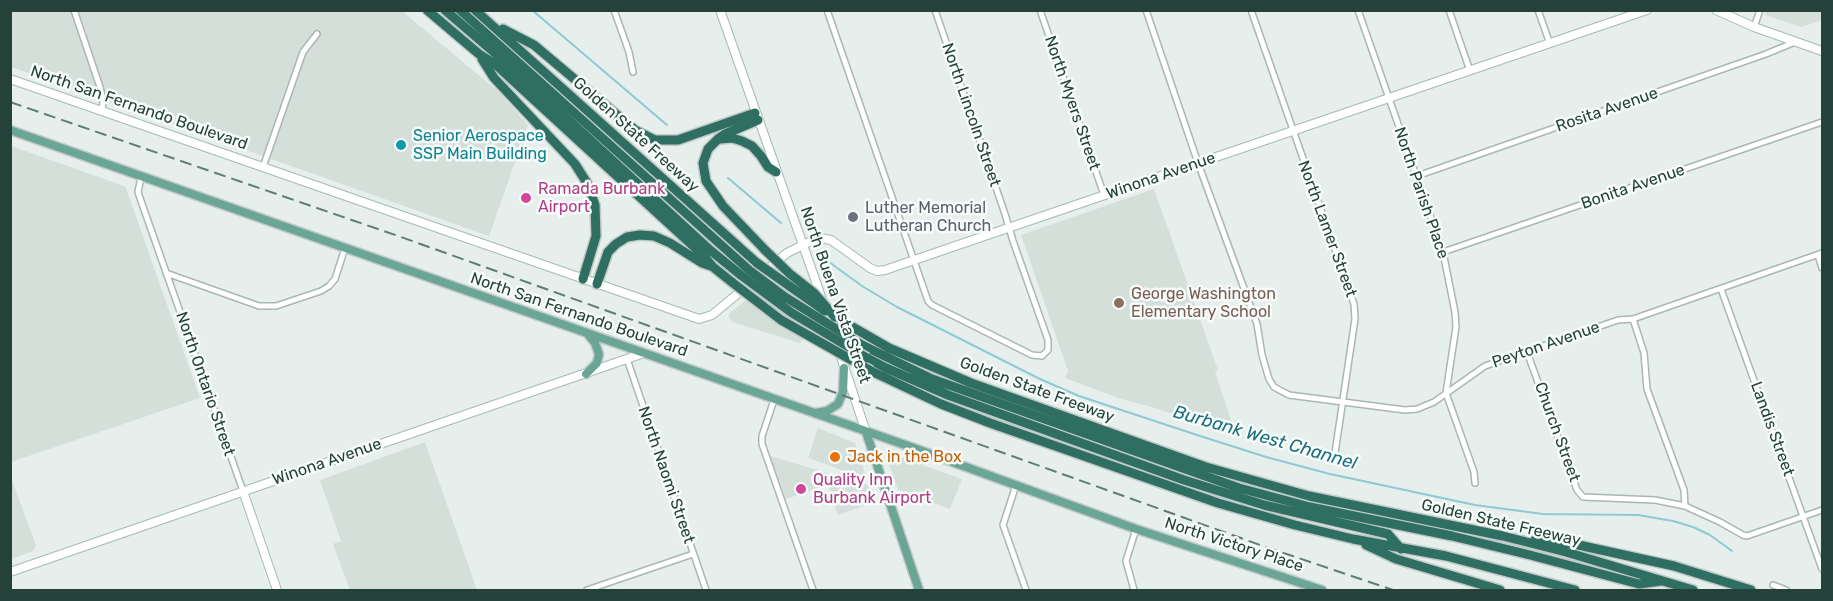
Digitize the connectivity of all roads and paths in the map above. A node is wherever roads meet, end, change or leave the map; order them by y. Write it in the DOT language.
graph roads {
  1 [pos="74,10"];
  2 [pos="427,10"];
  3 [pos="445,10"];
  4 [pos="460,10"];
  5 [pos="476,10"];
  6 [pos="614,10"];
  7 [pos="720,10"];
  8 [pos="827,10"];
  9 [pos="935,10"];
  10 [pos="1040,10"];
  11 [pos="1146,10"];
  12 [pos="1251,10"];
  13 [pos="1358,10"];
  14 [pos="1449,10"];
  15 [pos="1538,10"];
  16 [pos="1636,10"];
  17 [pos="1647,10"];
  18 [pos="1716,10"];
  19 [pos="1760,10"];
  20 [pos="1626,18"];
  21 [pos="485,19"];
  22 [pos="1754,27"];
  23 [pos="317,34"];
  24 [pos="1796,42"];
  25 [pos="1550,44"];
  26 [pos="1822,51"];
  27 [pos="479,54"];
  28 [pos="1470,71"];
  29 [pos="633,72"];
  30 [pos="10,79"];
  31 [pos="1389,99"];
  32 [pos="102,111"];
  33 [pos="756,117"];
  34 [pos="1822,122"];
  35 [pos="10,130"];
  36 [pos="1292,131"];
  37 [pos="718,139"];
  38 [pos="1198,163"];
  39 [pos="263,167"];
  40 [pos="776,172"];
  41 [pos="1417,176"];
  42 [pos="141,177"];
  43 [pos="1104,195"];
  44 [pos="1009,227"];
  45 [pos="802,245"];
  46 [pos="345,248"];
  47 [pos="1443,252"];
  48 [pos="1820,254"];
  49 [pos="914,260"];
  50 [pos="713,267"];
  51 [pos="1822,268"];
  52 [pos="749,270"];
  53 [pos="166,273"];
  54 [pos="583,279"];
  55 [pos="597,284"];
  56 [pos="1721,289"];
  57 [pos="835,317"];
  58 [pos="699,319"];
  59 [pos="1633,319"];
  60 [pos="587,333"];
  61 [pos="1527,351"];
  62 [pos="644,353"];
  63 [pos="627,360"];
  64 [pos="844,368"];
  65 [pos="586,374"];
  66 [pos="1446,393"];
  67 [pos="774,400"];
  68 [pos="1343,401"];
  69 [pos="812,413"];
  70 [pos="866,432"];
  71 [pos="1335,453"];
  72 [pos="1475,483"];
  73 [pos="1016,485"];
  74 [pos="243,491"];
  75 [pos="1685,506"];
  76 [pos="1822,510"];
  77 [pos="1804,516"];
  78 [pos="1136,529"];
  79 [pos="1503,536"];
  80 [pos="1353,539"];
  81 [pos="1401,549"];
  82 [pos="693,554"];
  83 [pos="1822,569"];
  84 [pos="10,572"];
  85 [pos="1663,581"];
  86 [pos="1773,585"];
  87 [pos="277,591"];
  88 [pos="587,591"];
  89 [pos="706,591"];
  90 [pos="813,591"];
  91 [pos="920,591"];
  92 [pos="1026,591"];
  93 [pos="1134,591"];
  94 [pos="1322,591"];
  95 [pos="1500,591"];
  96 [pos="1575,591"];
  97 [pos="1694,591"];
  98 [pos="1751,591"];
  99 [pos="1786,591"];
  1 -- 32 [label="street"];
  2 -- 27 [label="highway"];
  3 -- 52 [label="highway"];
  4 -- 52 [label="highway"];
  5 -- 21 [label="highway, Golden State Freeway"];
  6 -- 29 [label="street"];
  7 -- 33 [label="street, North Buena Vista Street"];
  8 -- 49 [label="street"];
  9 -- 44 [label="street, North Lincoln Street"];
  10 -- 43 [label="street, North Myers Street"];
  11 -- 38 [label="street"];
  12 -- 36 [label="street, North Lamer Street"];
  13 -- 31 [label="street, North Parish Place"];
  14 -- 28 [label="street"];
  15 -- 25 [label="street"];
  16 -- 20 [label="street"];
  17 -- 20 [label="street, Winona Avenue"];
  18 -- 22 [label="street"];
  19 -- 22 [label="street"];
  20 -- 25 [label="street, Winona Avenue"];
  21 -- 33 [label="highway"];
  21 -- 52 [label="highway, Golden State Freeway"];
  22 -- 24 [label="street"];
  23 -- 39 [label="street"];
  24 -- 26 [label="street"];
  24 -- 41 [label="street, Rosita Avenue"];
  25 -- 28 [label="street, Winona Avenue"];
  27 -- 50 [label="highway"];
  27 -- 54 [label="highway"];
  28 -- 31 [label="street, Winona Avenue"];
  30 -- 32 [label="street, North San Fernando Boulevard"];
  31 -- 36 [label="street, Winona Avenue"];
  31 -- 41 [label="street, North Parish Place"];
  32 -- 39 [label="street, North San Fernando Boulevard"];
  33 -- 37 [label="highway"];
  33 -- 40 [label="street, North Buena Vista Street"];
  34 -- 47 [label="street, Bonita Avenue"];
  35 -- 42 [label="main road, North San Fernando Boulevard"];
  36 -- 38 [label="street, Winona Avenue"];
  36 -- 68 [label="street, North Lamer Street"];
  37 -- 40 [label="highway"];
  37 -- 57 [label="highway, bridge"];
  38 -- 43 [label="street, Winona Avenue"];
  38 -- 68 [label="street, Peyton Avenue"];
  39 -- 54 [label="street, North San Fernando Boulevard"];
  40 -- 45 [label="street, North Buena Vista Street"];
  41 -- 47 [label="street, North Parish Place"];
  42 -- 46 [label="main road, North San Fernando Boulevard"];
  42 -- 53 [label="street, North Ontario Street"];
  43 -- 44 [label="street, Winona Avenue"];
  44 -- 49 [label="street, Winona Avenue"];
  44 -- 49 [label="street, North Lincoln Street"];
  45 -- 49 [label="street, Winona Avenue"];
  45 -- 58 [label="street, Winona Avenue"];
  45 -- 64 [label="street, North Buena Vista Street"];
  46 -- 53 [label="street"];
  46 -- 60 [label="main road, North San Fernando Boulevard"];
  47 -- 66 [label="street, North Parish Place"];
  48 -- 51 [label="street"];
  48 -- 56 [label="street, Peyton Avenue"];
  50 -- 55 [label="highway"];
  50 -- 80 [label="highway, bridge"];
  52 -- 57 [label="highway, Golden State Freeway, bridge"];
  52 -- 81 [label="highway, bridge"];
  52 -- 85 [label="highway, bridge"];
  53 -- 74 [label="street, North Ontario Street"];
  54 -- 55 [label="street, North San Fernando Boulevard"];
  55 -- 58 [label="street, North San Fernando Boulevard"];
  56 -- 59 [label="street, Peyton Avenue"];
  56 -- 77 [label="street, Landis Street"];
  57 -- 79 [label="highway, Golden State Freeway"];
  59 -- 61 [label="street, Peyton Avenue"];
  59 -- 75 [label="street"];
  60 -- 62 [label="main road, North San Fernando Boulevard"];
  60 -- 65 [label="main road"];
  61 -- 66 [label="street, Peyton Avenue"];
  61 -- 75 [label="street, Church Street"];
  62 -- 63 [label="street, Winona Avenue"];
  62 -- 67 [label="main road, North San Fernando Boulevard"];
  63 -- 65 [label="street, Winona Avenue"];
  63 -- 82 [label="street, North Naomi Street"];
  64 -- 69 [label="main road"];
  64 -- 70 [label="street, North Buena Vista Street"];
  65 -- 74 [label="street, Winona Avenue"];
  66 -- 68 [label="street, Peyton Avenue"];
  66 -- 72 [label="street, North Parish Place"];
  67 -- 69 [label="main road, North San Fernando Boulevard"];
  67 -- 90 [label="street"];
  68 -- 71 [label="street, North Lamer Street"];
  69 -- 70 [label="main road, North San Fernando Boulevard"];
  70 -- 73 [label="main road, North San Fernando Boulevard"];
  70 -- 91 [label="main road, North Buena Vista Street"];
  73 -- 78 [label="main road, North San Fernando Boulevard"];
  73 -- 92 [label="street"];
  74 -- 84 [label="street, Winona Avenue"];
  74 -- 87 [label="street, North Ontario Street"];
  75 -- 77 [label="street"];
  76 -- 77 [label="street"];
  77 -- 83 [label="street, Landis Street"];
  78 -- 93 [label="street"];
  78 -- 94 [label="main road, North Victory Place"];
  79 -- 85 [label="highway, Golden State Freeway"];
  79 -- 98 [label="highway"];
  80 -- 81 [label="highway"];
  80 -- 95 [label="highway"];
  81 -- 96 [label="highway"];
  82 -- 88 [label="street"];
  82 -- 89 [label="street, North Naomi Street"];
  85 -- 97 [label="highway, Golden State Freeway"];
  86 -- 99 [label="street"];
}
